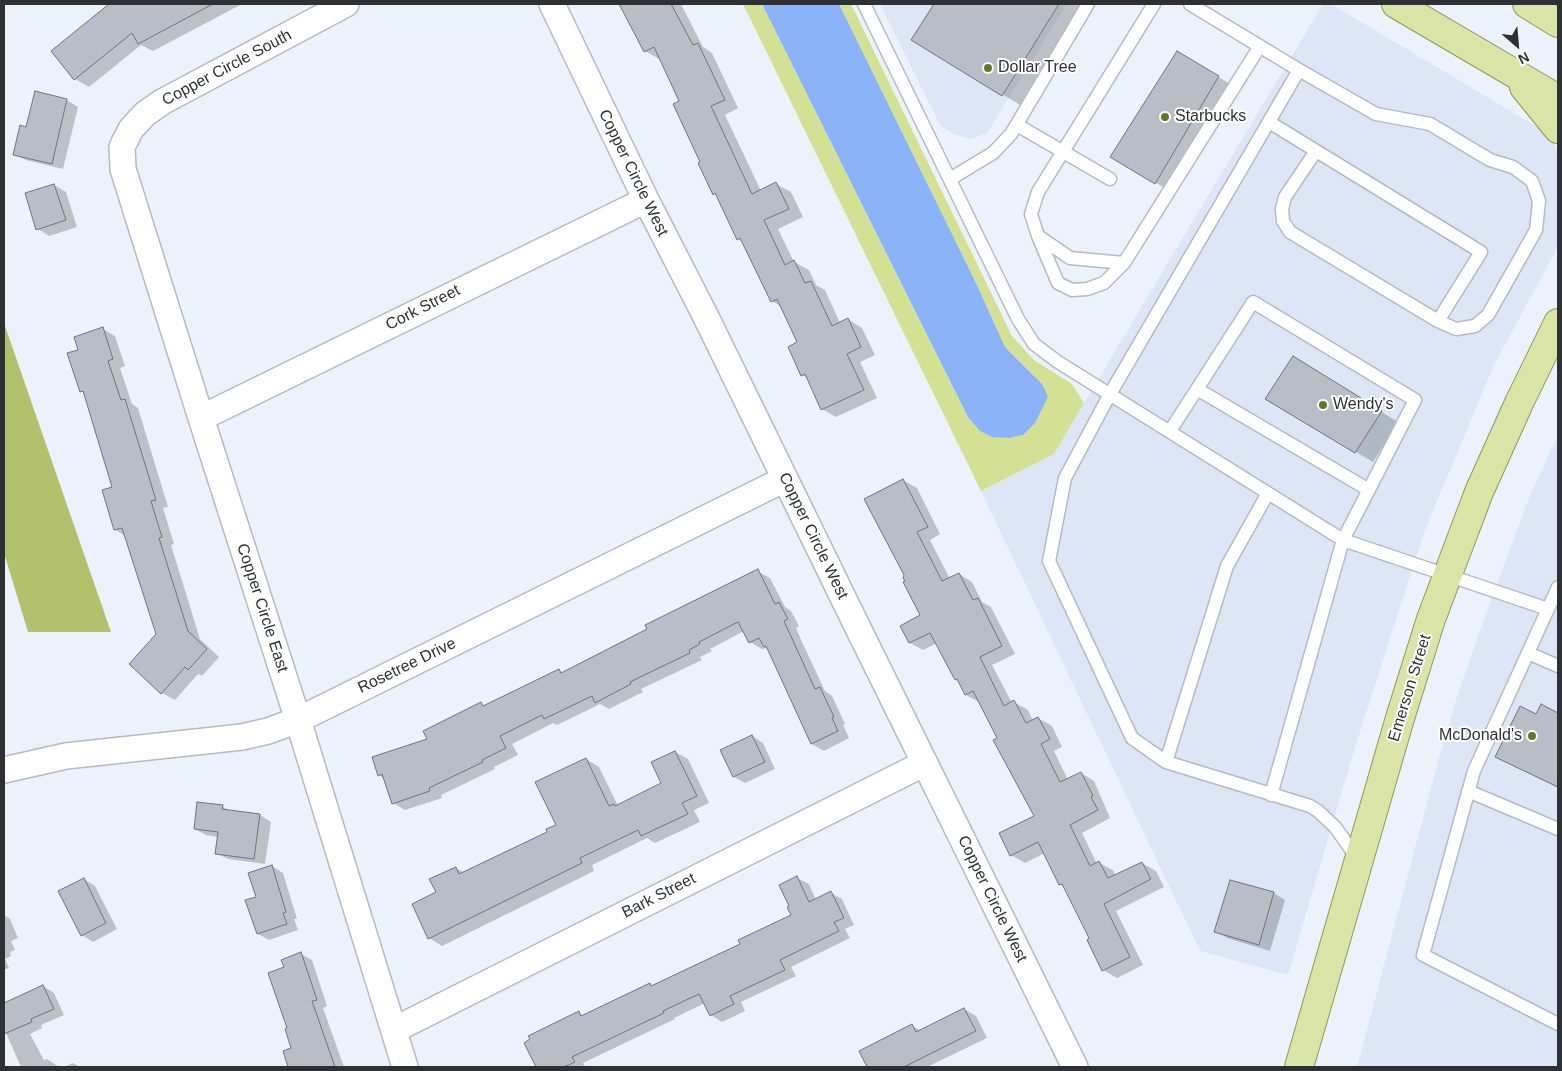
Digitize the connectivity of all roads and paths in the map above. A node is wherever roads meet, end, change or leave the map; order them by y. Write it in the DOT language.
graph roads {
  1 [pos="346,4"];
  2 [pos="552,4"];
  3 [pos="1088,4"];
  4 [pos="1154,4"];
  5 [pos="1190,4"];
  6 [pos="1396,4"];
  7 [pos="1527,4"];
  8 [pos="870,6"];
  9 [pos="1558,22"];
  10 [pos="1260,46"];
  11 [pos="1299,70"];
  12 [pos="1510,70"];
  13 [pos="1558,99"];
  14 [pos="1269,122"];
  15 [pos="1017,124"];
  16 [pos="1558,129"];
  17 [pos="122,147"];
  18 [pos="1316,151"];
  19 [pos="1062,152"];
  20 [pos="950,179"];
  21 [pos="1110,179"];
  22 [pos="646,200"];
  23 [pos="1038,236"];
  24 [pos="1124,263"];
  25 [pos="1438,321"];
  26 [pos="1558,323"];
  27 [pos="1197,389"];
  28 [pos="1110,394"];
  29 [pos="200,418"];
  30 [pos="1170,431"];
  31 [pos="785,479"];
  32 [pos="1369,490"];
  33 [pos="1268,493"];
  34 [pos="1343,540"];
  35 [pos="1447,574"];
  36 [pos="1558,587"];
  37 [pos="1548,609"];
  38 [pos="1528,652"];
  39 [pos="1558,666"];
  40 [pos="298,720"];
  41 [pos="1166,762"];
  42 [pos="925,763"];
  43 [pos="4,770"];
  44 [pos="1468,790"];
  45 [pos="1271,796"];
  46 [pos="1558,829"];
  47 [pos="1358,863"];
  48 [pos="1558,1024"];
  49 [pos="394,1030"];
  50 [pos="1068,1065"];
  51 [pos="405,1067"];
  52 [pos="1299,1067"];
  1 -- 17 [label="street, Copper Circle South"];
  2 -- 22 [label="street, Copper Circle West"];
  3 -- 15 [label="lane"];
  4 -- 19 [label="lane"];
  5 -- 10 [label="lane"];
  6 -- 12 [label="main road"];
  7 -- 9 [label="main road"];
  8 -- 20 [label="lane"];
  10 -- 11 [label="lane"];
  10 -- 24 [label="lane"];
  11 -- 14 [label="lane"];
  11 -- 25 [label="lane"];
  12 -- 13 [label="main road"];
  12 -- 16 [label="main road"];
  14 -- 18 [label="lane"];
  14 -- 28 [label="lane"];
  15 -- 19 [label="lane"];
  15 -- 20 [label="lane"];
  17 -- 29 [label="street, Copper Circle East"];
  18 -- 25 [label="lane"];
  18 -- 25 [label="lane"];
  19 -- 21 [label="lane"];
  19 -- 23 [label="lane"];
  20 -- 28 [label="lane"];
  22 -- 29 [label="street, Cork Street"];
  22 -- 31 [label="street, Copper Circle West"];
  23 -- 24 [label="lane"];
  23 -- 24 [label="lane"];
  26 -- 35 [label="main road, Emerson Street"];
  27 -- 30 [label="lane"];
  27 -- 32 [label="lane"];
  27 -- 32 [label="lane"];
  28 -- 30 [label="lane"];
  28 -- 41 [label="lane"];
  29 -- 40 [label="street, Copper Circle East"];
  30 -- 33 [label="lane"];
  31 -- 40 [label="street, Rosetree Drive"];
  31 -- 42 [label="street, Copper Circle West"];
  32 -- 34 [label="lane"];
  33 -- 34 [label="lane"];
  33 -- 41 [label="lane"];
  34 -- 35 [label="lane"];
  34 -- 45 [label="lane"];
  35 -- 37 [label="lane"];
  35 -- 47 [label="main road, Emerson Street"];
  36 -- 37 [label="lane"];
  37 -- 38 [label="lane"];
  38 -- 39 [label="lane"];
  38 -- 44 [label="lane"];
  40 -- 43 [label="street, Rosetree Drive"];
  40 -- 49 [label="street, Copper Circle East"];
  41 -- 45 [label="lane"];
  42 -- 49 [label="street, Bark Street"];
  42 -- 50 [label="street, Copper Circle West"];
  44 -- 46 [label="lane"];
  44 -- 48 [label="lane"];
  45 -- 47 [label="lane"];
  47 -- 52 [label="main road, Emerson Street"];
  49 -- 51 [label="street, Copper Circle East"];
}
